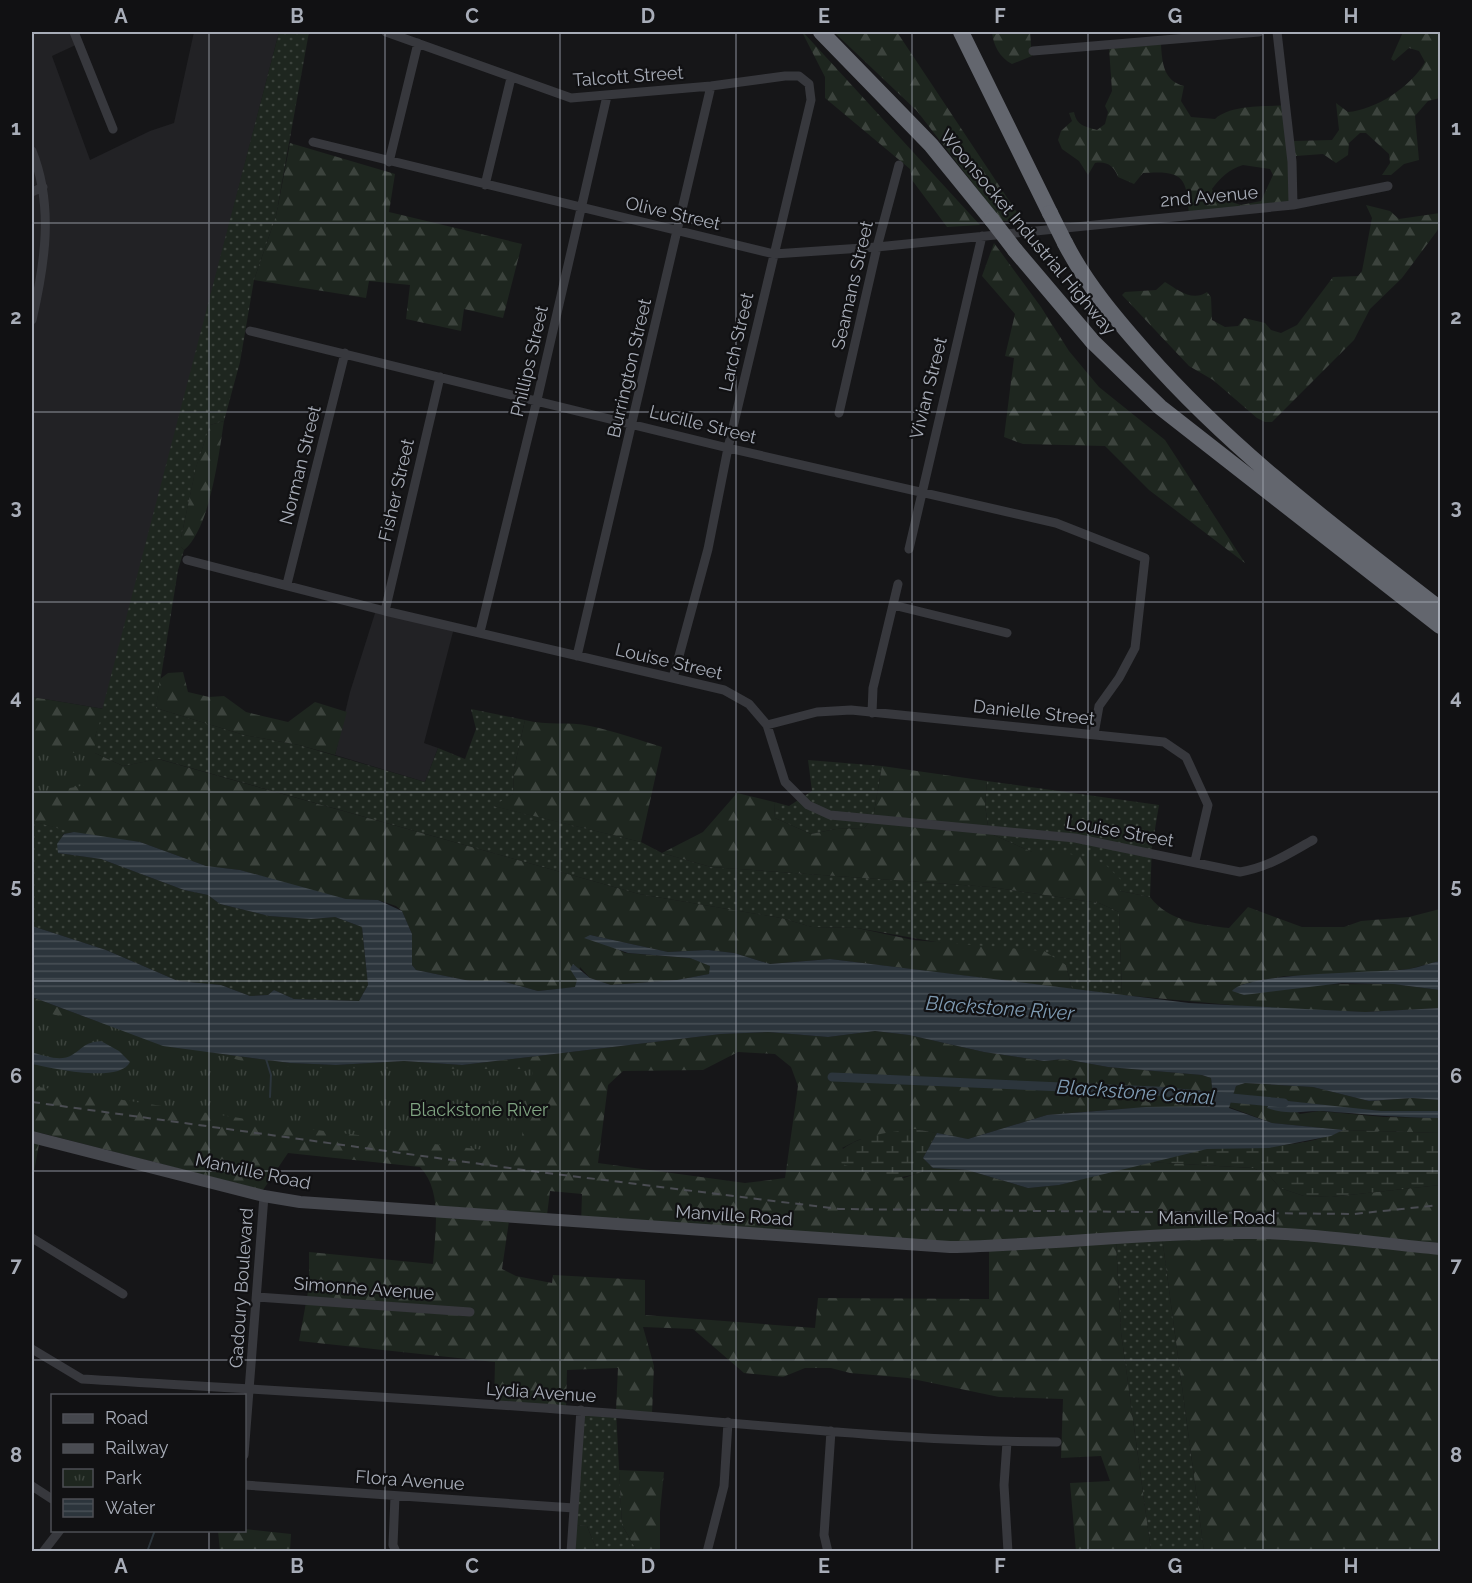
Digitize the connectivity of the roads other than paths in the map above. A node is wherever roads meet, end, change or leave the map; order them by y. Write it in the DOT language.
graph roads {
  1 [pos="74,32"];
  2 [pos="386,32"];
  3 [pos="816,32"];
  4 [pos="961,32"];
  5 [pos="1259,32"];
  6 [pos="1276,32"];
  7 [pos="827,38"];
  8 [pos="418,43"];
  9 [pos="1033,51"];
  10 [pos="511,78"];
  11 [pos="809,84"];
  12 [pos="711,86"];
  13 [pos="607,96"];
  14 [pos="113,129"];
  15 [pos="313,142"];
  16 [pos="32,151"];
  17 [pos="389,162"];
  18 [pos="899,165"];
  19 [pos="485,185"];
  20 [pos="1388,186"];
  21 [pos="43,187"];
  22 [pos="32,192"];
  23 [pos="1293,205"];
  24 [pos="582,208"];
  25 [pos="1032,230"];
  26 [pos="679,231"];
  27 [pos="982,236"];
  28 [pos="877,246"];
  29 [pos="774,254"];
  30 [pos="32,320"];
  31 [pos="250,331"];
  32 [pos="345,353"];
  33 [pos="440,377"];
  34 [pos="537,400"];
  35 [pos="839,413"];
  36 [pos="633,424"];
  37 [pos="728,448"];
  38 [pos="920,492"];
  39 [pos="909,549"];
  40 [pos="187,560"];
  41 [pos="287,584"];
  42 [pos="898,584"];
  43 [pos="892,605"];
  44 [pos="1440,609"];
  45 [pos="385,611"];
  46 [pos="1440,626"];
  47 [pos="480,632"];
  48 [pos="1007,633"];
  49 [pos="577,656"];
  50 [pos="673,678"];
  51 [pos="872,712"];
  52 [pos="767,725"];
  53 [pos="1094,734"];
  54 [pos="1313,840"];
  55 [pos="1195,861"];
  56 [pos="32,1137"];
  57 [pos="264,1196"];
  58 [pos="32,1238"];
  59 [pos="1440,1249"];
  60 [pos="123,1294"];
  61 [pos="257,1297"];
  62 [pos="470,1312"];
  63 [pos="32,1349"];
  64 [pos="250,1389"];
  65 [pos="581,1410"];
  66 [pos="728,1422"];
  67 [pos="831,1431"];
  68 [pos="246,1433"];
  69 [pos="1007,1442"];
  70 [pos="1057,1442"];
  71 [pos="246,1485"];
  72 [pos="32,1486"];
  73 [pos="395,1496"];
  74 [pos="51,1498"];
  75 [pos="574,1508"];
  76 [pos="58,1532"];
  77 [pos="43,1551"];
  78 [pos="396,1551"];
  79 [pos="571,1551"];
  80 [pos="707,1551"];
  81 [pos="828,1551"];
  82 [pos="1008,1551"];
  1 -- 14 [label="street"];
  2 -- 8 [label="street, Talcott Street"];
  3 -- 7 [label="highway, Woonsocket Industrial Highway"];
  4 -- 44 [label="highway, Woonsocket Industrial Highway, bridge"];
  5 -- 9 [label="street"];
  6 -- 23 [label="street"];
  7 -- 46 [label="highway, Woonsocket Industrial Highway, bridge"];
  8 -- 10 [label="street, Talcott Street"];
  8 -- 17 [label="street"];
  10 -- 13 [label="street, Talcott Street"];
  10 -- 19 [label="street"];
  11 -- 12 [label="street, Talcott Street"];
  11 -- 29 [label="street, Larch Street"];
  12 -- 13 [label="street, Talcott Street"];
  12 -- 26 [label="street, Burrington Street"];
  13 -- 24 [label="street, Phillips Street"];
  15 -- 17 [label="street, Olive Street"];
  16 -- 21 [label="street"];
  17 -- 19 [label="street, Olive Street"];
  18 -- 28 [label="street, Seamans Street"];
  19 -- 24 [label="street, Olive Street"];
  20 -- 23 [label="street, 2nd Avenue"];
  21 -- 22 [label="street"];
  21 -- 30 [label="street"];
  23 -- 25 [label="street, 2nd Avenue"];
  24 -- 26 [label="street, Olive Street"];
  24 -- 34 [label="street, Phillips Street"];
  25 -- 27 [label="street, Olive Street"];
  26 -- 29 [label="street, Olive Street"];
  26 -- 36 [label="street, Burrington Street"];
  27 -- 28 [label="street, Olive Street"];
  27 -- 38 [label="street, Vivian Street"];
  28 -- 29 [label="street, Olive Street"];
  28 -- 35 [label="street, Seamans Street"];
  29 -- 37 [label="street, Larch Street"];
  31 -- 32 [label="street, Lucille Street"];
  32 -- 33 [label="street, Lucille Street"];
  32 -- 41 [label="street, Norman Street"];
  33 -- 34 [label="street, Lucille Street"];
  33 -- 45 [label="street, Fisher Street"];
  34 -- 36 [label="street, Lucille Street"];
  34 -- 47 [label="street, Phillips Street"];
  36 -- 37 [label="street, Lucille Street"];
  36 -- 49 [label="street, Burrington Street"];
  37 -- 38 [label="street, Lucille Street"];
  37 -- 50 [label="street, Larch Street"];
  38 -- 39 [label="street, Vivian Street"];
  38 -- 53 [label="street, Lucille Street"];
  40 -- 41 [label="street, Louise Street"];
  41 -- 45 [label="street, Louise Street"];
  42 -- 43 [label="street"];
  43 -- 48 [label="street"];
  43 -- 51 [label="street"];
  45 -- 47 [label="street, Louise Street"];
  47 -- 49 [label="street, Louise Street"];
  49 -- 50 [label="street, Louise Street"];
  50 -- 52 [label="street, Louise Street"];
  51 -- 52 [label="street, Danielle Street"];
  51 -- 53 [label="street, Danielle Street"];
  52 -- 55 [label="street, Louise Street"];
  53 -- 55 [label="street, Danielle Street"];
  54 -- 55 [label="street, Louise Street"];
  56 -- 57 [label="main road, Manville Road"];
  57 -- 59 [label="main road, Manville Road"];
  57 -- 61 [label="street, Gadoury Boulevard"];
  58 -- 60 [label="street"];
  61 -- 62 [label="street, Simonne Avenue"];
  61 -- 64 [label="street, Gadoury Boulevard"];
  63 -- 64 [label="street, Lydia Avenue"];
  64 -- 65 [label="street, Lydia Avenue"];
  64 -- 68 [label="street, Gadoury Boulevard"];
  65 -- 66 [label="street, Lydia Avenue"];
  65 -- 75 [label="street"];
  66 -- 67 [label="street, Lydia Avenue"];
  66 -- 80 [label="street"];
  67 -- 69 [label="street, Lydia Avenue"];
  67 -- 81 [label="street"];
  69 -- 70 [label="street, Lydia Avenue"];
  69 -- 82 [label="street"];
  71 -- 73 [label="street, Flora Avenue"];
  72 -- 74 [label="street"];
  73 -- 75 [label="street, Flora Avenue"];
  73 -- 78 [label="street"];
  75 -- 79 [label="street"];
  76 -- 77 [label="street"];
}
